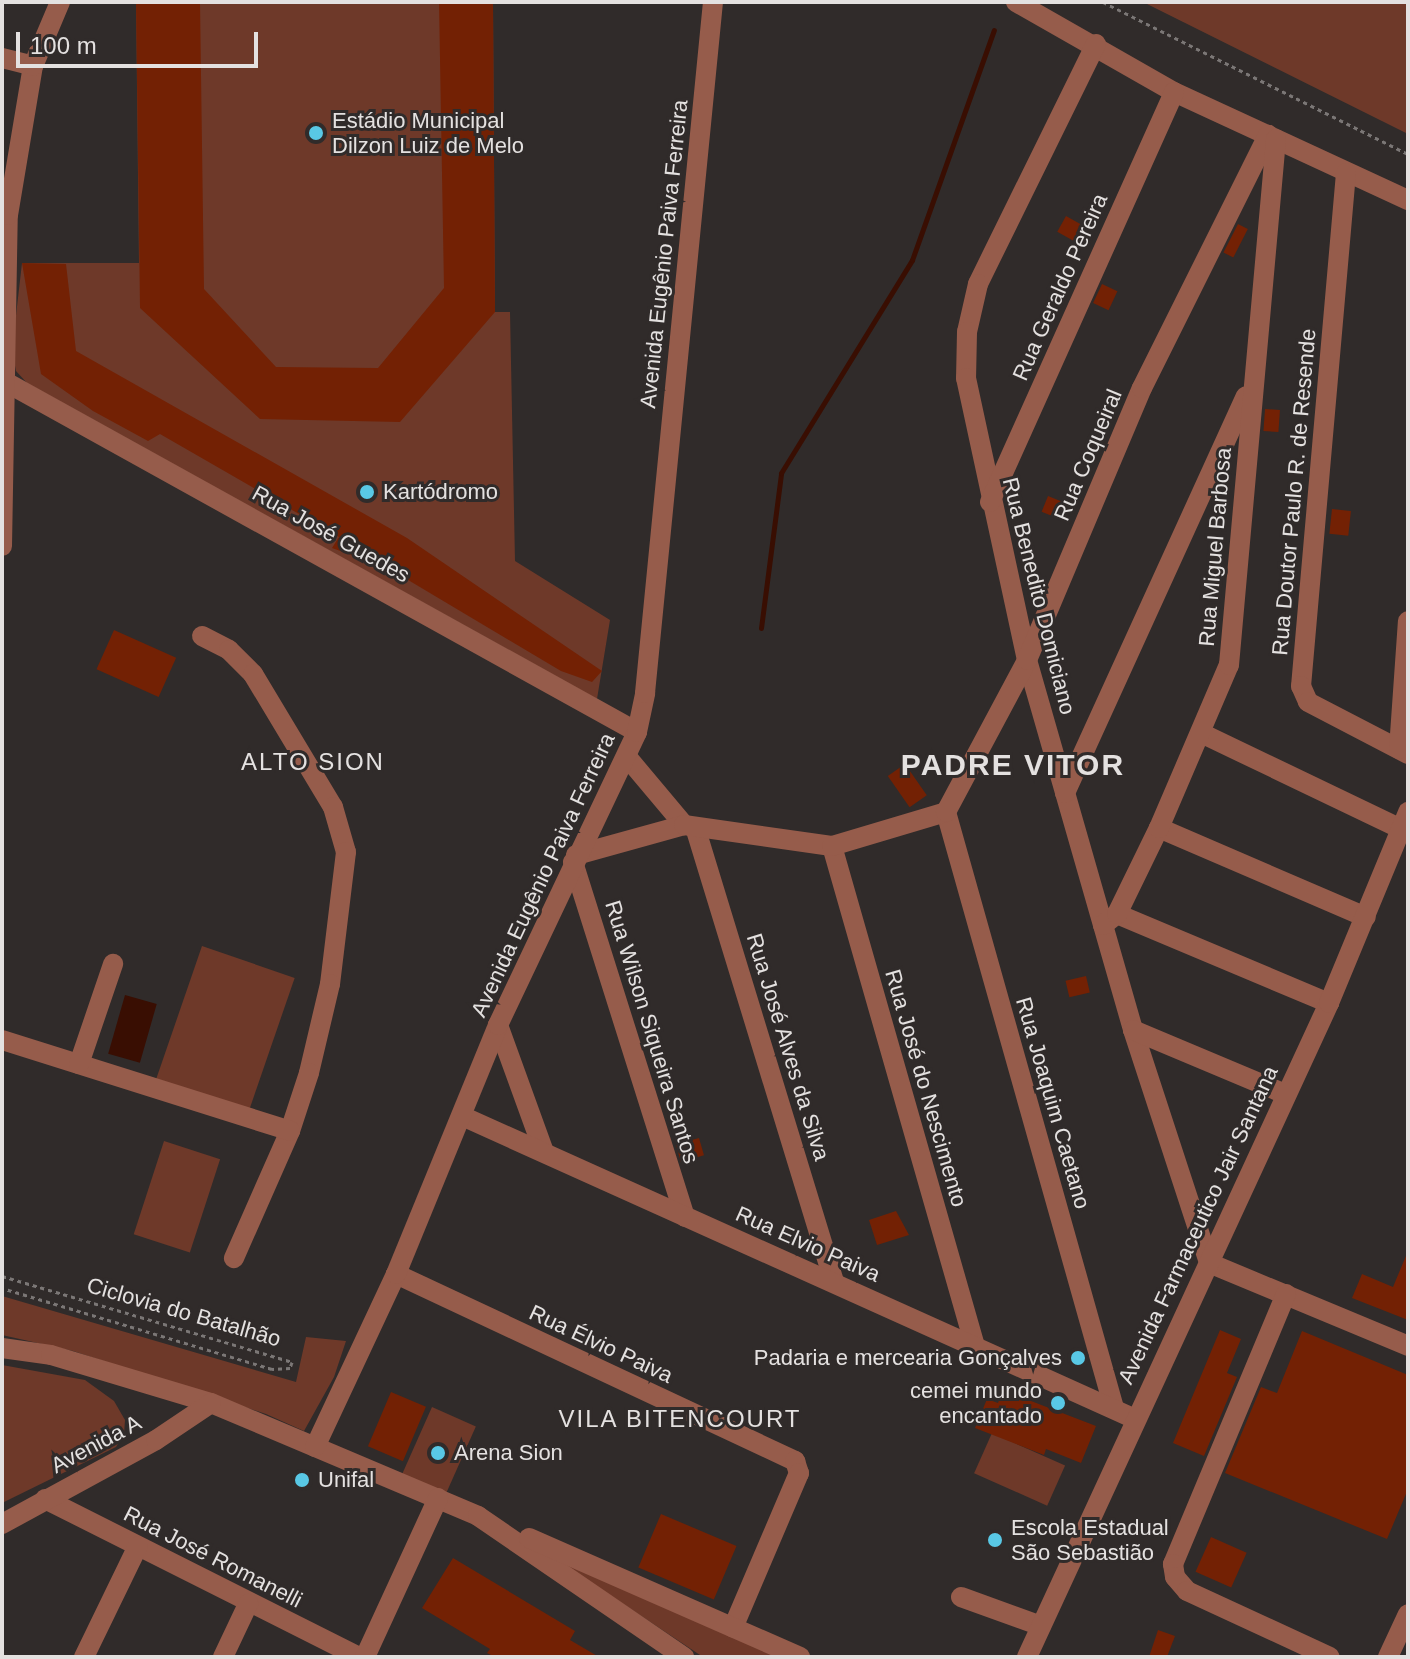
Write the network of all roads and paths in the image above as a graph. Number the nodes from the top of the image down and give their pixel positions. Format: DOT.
graph roads {
  1 [pos="60,2"];
  2 [pos="713,2"];
  3 [pos="1016,2"];
  4 [pos="1103,2"];
  5 [pos="1096,44"];
  6 [pos="2,58"];
  7 [pos="33,66"];
  8 [pos="1174,92"];
  9 [pos="1272,137"];
  10 [pos="1408,154"];
  11 [pos="1346,173"];
  12 [pos="1408,200"];
  13 [pos="5,215"];
  14 [pos="4,380"];
  15 [pos="1253,382"];
  16 [pos="990,502"];
  17 [pos="2,535"];
  18 [pos="2,546"];
  19 [pos="1408,621"];
  20 [pos="202,636"];
  21 [pos="1027,660"];
  22 [pos="637,732"];
  23 [pos="1201,733"];
  24 [pos="1403,751"];
  25 [pos="627,757"];
  26 [pos="1065,793"];
  27 [pos="946,812"];
  28 [pos="1404,820"];
  29 [pos="690,826"];
  30 [pos="1159,828"];
  31 [pos="832,846"];
  32 [pos="575,858"];
  33 [pos="1366,917"];
  34 [pos="1110,920"];
  35 [pos="113,964"];
  36 [pos="1329,1003"];
  37 [pos="498,1025"];
  38 [pos="1133,1030"];
  39 [pos="2,1040"];
  40 [pos="79,1064"];
  41 [pos="1285,1094"];
  42 [pos="462,1116"];
  43 [pos="290,1131"];
  44 [pos="544,1152"];
  45 [pos="685,1217"];
  46 [pos="234,1258"];
  47 [pos="1209,1263"];
  48 [pos="396,1274"];
  49 [pos="2,1276"];
  50 [pos="834,1282"];
  51 [pos="2,1288"];
  52 [pos="1286,1294"];
  53 [pos="974,1343"];
  54 [pos="1408,1346"];
  55 [pos="2,1348"];
  56 [pos="211,1403"];
  57 [pos="1114,1408"];
  58 [pos="1133,1418"];
  59 [pos="315,1447"];
  60 [pos="438,1498"];
  61 [pos="45,1499"];
  62 [pos="478,1516"];
  63 [pos="2,1524"];
  64 [pos="138,1546"];
  65 [pos="961,1597"];
  66 [pos="248,1604"];
  67 [pos="1408,1614"];
  68 [pos="1041,1626"];
  69 [pos="733,1628"];
  70 [pos="84,1657"];
  71 [pos="223,1657"];
  72 [pos="362,1657"];
  73 [pos="684,1657"];
  74 [pos="800,1657"];
  75 [pos="1027,1657"];
  76 [pos="1330,1657"];
  77 [pos="1388,1657"];
  1 -- 7 [label="street"];
  2 -- 22 [label="street, Avenida Eugênio Paiva Ferreira"];
  3 -- 5 [label="street"];
  4 -- 10 [label="path"];
  5 -- 8 [label="street"];
  5 -- 16 [label="street, Rua Benedito Domiciano"];
  6 -- 7 [label="street"];
  7 -- 13 [label="street"];
  8 -- 9 [label="street"];
  8 -- 16 [label="street, Rua Geraldo Pereira"];
  9 -- 11 [label="street"];
  9 -- 15 [label="street, Rua Miguel Barbosa"];
  9 -- 21 [label="street, Rua Coqueiral"];
  11 -- 12 [label="street"];
  11 -- 24 [label="street, Rua Doutor Paulo R. de Resende"];
  13 -- 14 [label="street"];
  14 -- 17 [label="street"];
  14 -- 22 [label="street, Rua José Guedes"];
  15 -- 23 [label="street, Rua Miguel Barbosa"];
  15 -- 26 [label="street"];
  16 -- 21 [label="street, Rua Benedito Domiciano"];
  17 -- 18 [label="street"];
  19 -- 24 [label="street"];
  20 -- 43 [label="street"];
  21 -- 26 [label="street, Rua Benedito Domiciano"];
  21 -- 27 [label="street, Rua Coqueiral"];
  22 -- 25 [label="street, Avenida Eugênio Paiva Ferreira"];
  23 -- 28 [label="street"];
  23 -- 30 [label="street, Rua Miguel Barbosa"];
  25 -- 29 [label="street"];
  25 -- 32 [label="street, Avenida Eugênio Paiva Ferreira"];
  26 -- 34 [label="street, Rua Benedito Domiciano"];
  27 -- 31 [label="street"];
  27 -- 57 [label="street, Rua Joaquim Caetano"];
  28 -- 33 [label="street, Avenida Farmaceutico Jair Santana"];
  29 -- 31 [label="street"];
  29 -- 32 [label="street"];
  29 -- 50 [label="street, Rua José Alves da Silva"];
  30 -- 33 [label="street"];
  30 -- 34 [label="street, Rua Miguel Barbosa"];
  31 -- 53 [label="street, Rua José do Nescimento"];
  32 -- 37 [label="street, Avenida Eugênio Paiva Ferreira"];
  32 -- 45 [label="street, Rua Wilson Siqueira Santos"];
  33 -- 36 [label="street, Avenida Farmaceutico Jair Santana"];
  34 -- 36 [label="street"];
  34 -- 38 [label="street, Rua Benedito Domiciano"];
  35 -- 40 [label="street"];
  36 -- 41 [label="street, Avenida Farmaceutico Jair Santana"];
  37 -- 42 [label="street, Avenida Eugênio Paiva Ferreira"];
  37 -- 44 [label="street"];
  38 -- 41 [label="street"];
  38 -- 47 [label="street, Rua Benedito Domiciano"];
  39 -- 40 [label="street"];
  40 -- 43 [label="street"];
  41 -- 47 [label="street, Avenida Farmaceutico Jair Santana"];
  42 -- 44 [label="street, Rua Elvio Paiva"];
  42 -- 48 [label="street, Avenida Eugênio Paiva Ferreira"];
  43 -- 46 [label="street"];
  44 -- 45 [label="street, Rua Elvio Paiva"];
  45 -- 50 [label="street, Rua Elvio Paiva"];
  47 -- 52 [label="street"];
  47 -- 58 [label="street, Avenida Farmaceutico Jair Santana"];
  48 -- 59 [label="street, Avenida Eugênio Paiva Ferreira"];
  48 -- 69 [label="street, Rua Élvio Paiva"];
  49 -- 51 [label="path, Ciclovia do Batalhão"];
  50 -- 53 [label="street, Rua Elvio Paiva"];
  52 -- 54 [label="street"];
  52 -- 76 [label="street"];
  53 -- 57 [label="street, Rua Elvio Paiva"];
  55 -- 56 [label="street"];
  56 -- 59 [label="street"];
  56 -- 61 [label="street, Avenida A"];
  57 -- 58 [label="street, Rua Elvio Paiva"];
  58 -- 68 [label="street, Avenida Farmaceutico Jair Santana"];
  59 -- 60 [label="street"];
  60 -- 62 [label="street"];
  60 -- 72 [label="street"];
  61 -- 63 [label="street, Avenida A"];
  61 -- 64 [label="street, Rua José Romanelli"];
  62 -- 69 [label="street"];
  62 -- 73 [label="street"];
  64 -- 66 [label="street, Rua José Romanelli"];
  64 -- 70 [label="street"];
  65 -- 68 [label="street"];
  66 -- 71 [label="street"];
  66 -- 72 [label="street, Rua José Romanelli"];
  67 -- 77 [label="street"];
  68 -- 75 [label="street, Avenida Farmaceutico Jair Santana"];
  69 -- 74 [label="street"];
}
